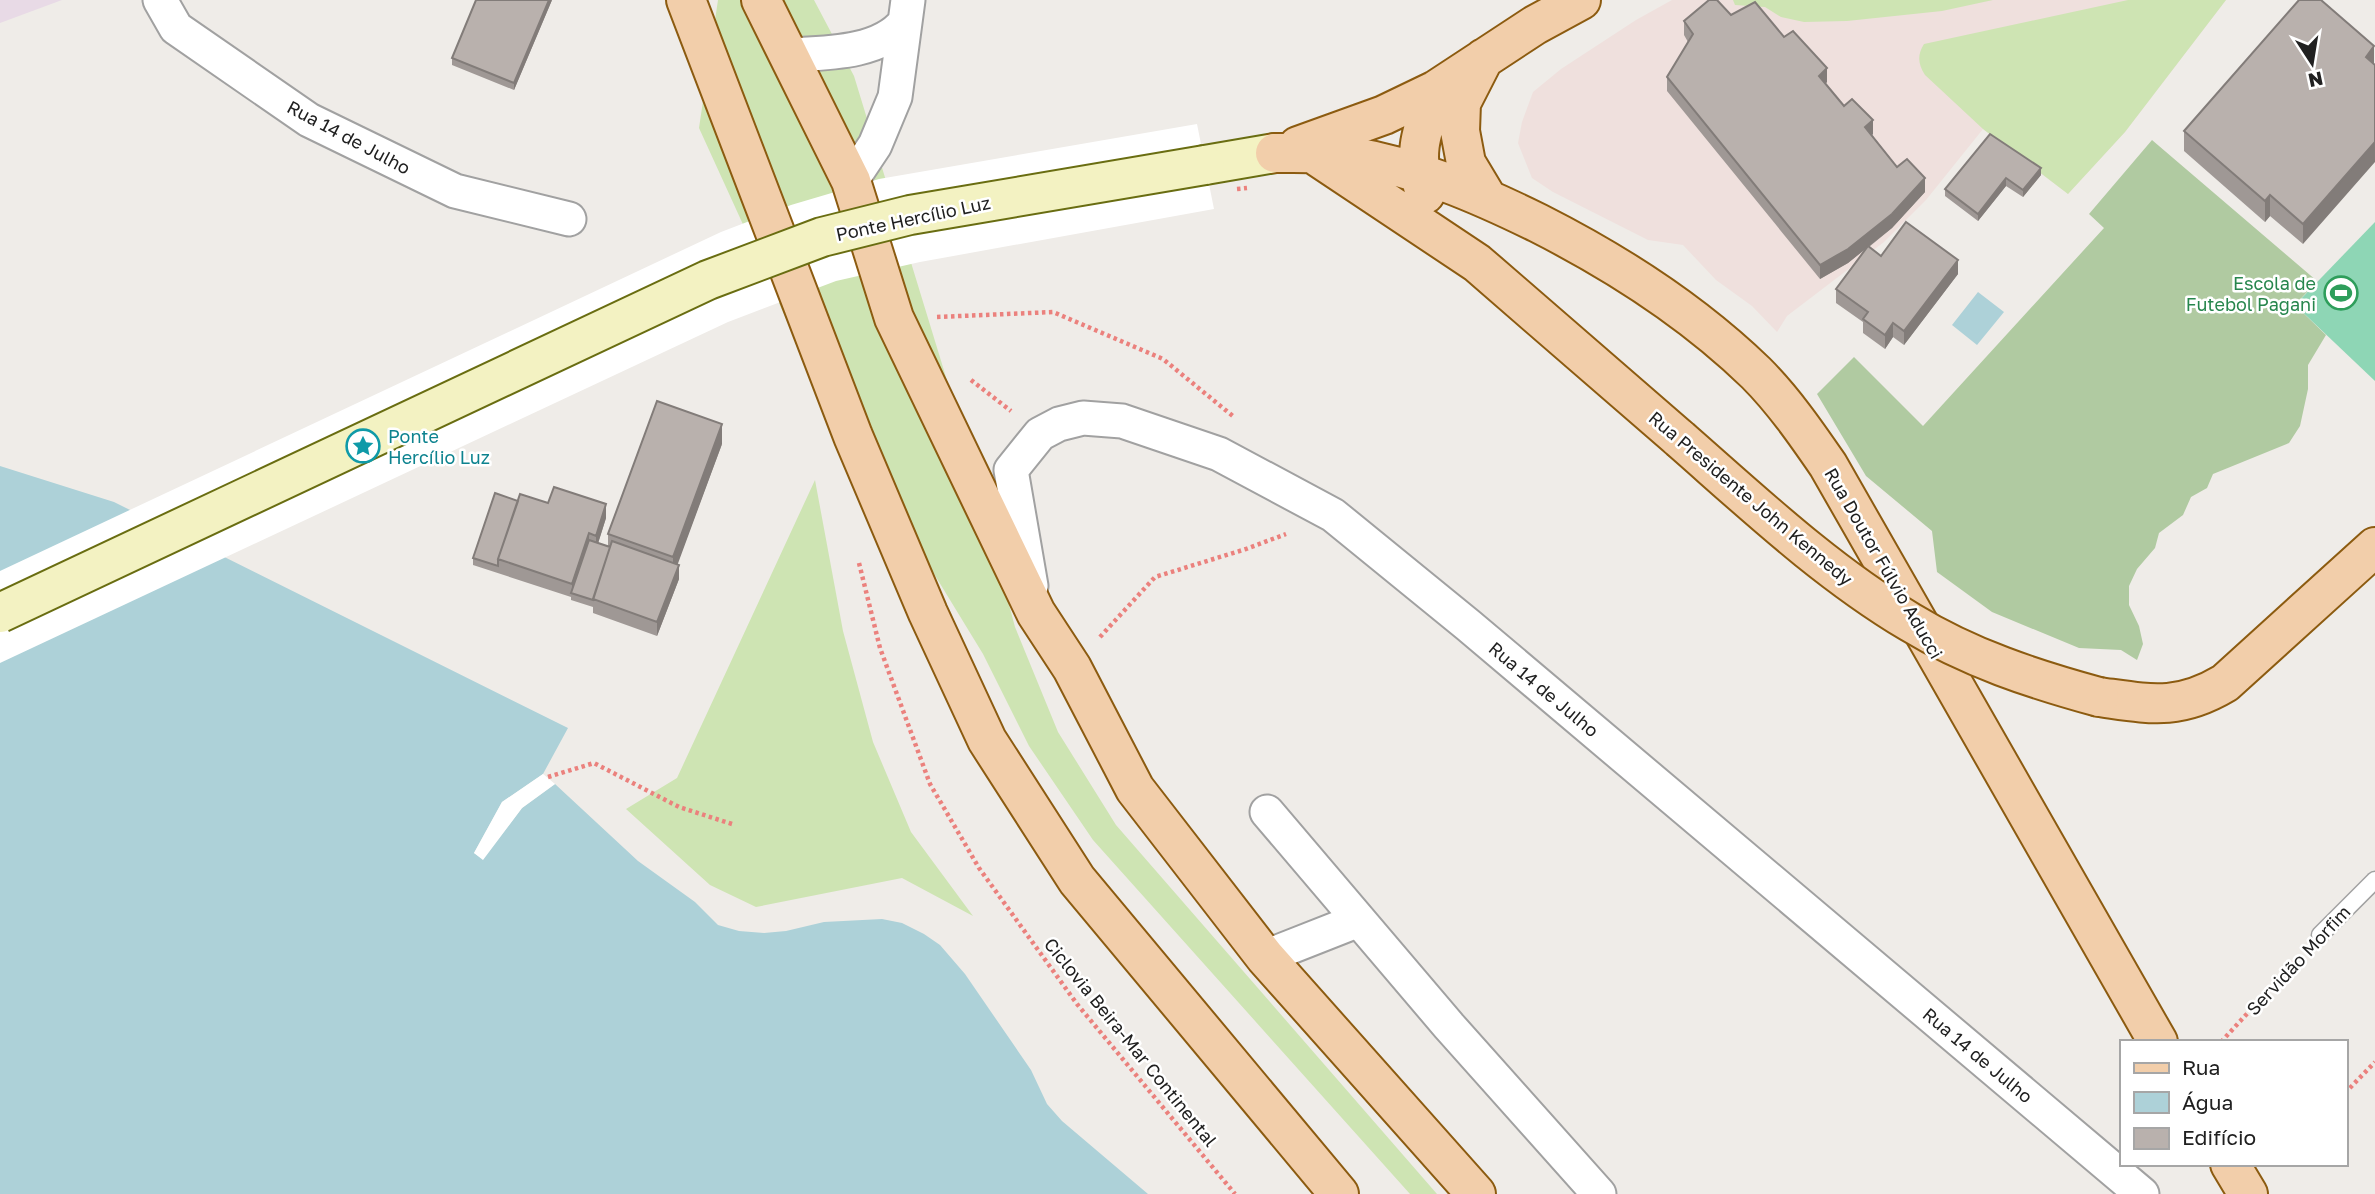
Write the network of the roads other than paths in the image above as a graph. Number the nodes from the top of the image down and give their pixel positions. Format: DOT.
graph roads {
  1 [pos="160,0"];
  2 [pos="686,0"];
  3 [pos="761,0"];
  4 [pos="1581,0"];
  5 [pos="906,11"];
  6 [pos="790,55"];
  7 [pos="1484,58"];
  8 [pos="1436,90"];
  9 [pos="1292,153"];
  10 [pos="1419,172"];
  11 [pos="851,181"];
  12 [pos="1487,198"];
  13 [pos="569,219"];
  14 [pos="1477,263"];
  15 [pos="2375,547"];
  16 [pos="0,613"];
  17 [pos="1036,613"];
  18 [pos="1267,811"];
  19 [pos="2375,880"];
  20 [pos="1359,920"];
  21 [pos="2320,934"];
  22 [pos="1265,957"];
  23 [pos="2157,1040"];
  24 [pos="2231,1166"];
  25 [pos="1339,1194"];
  26 [pos="1476,1194"];
  27 [pos="1599,1194"];
  28 [pos="2142,1194"];
  29 [pos="2248,1194"];
  1 -- 13 [label="street, Rua 14 de Julho"];
  2 -- 25 [label="main road"];
  3 -- 6 [label="main road"];
  4 -- 7 [label="main road, Ponte Hercílio Luz"];
  5 -- 6 [label="street"];
  5 -- 11 [label="street"];
  6 -- 11 [label="main road"];
  7 -- 8 [label="main road, Ponte Hercílio Luz"];
  7 -- 12 [label="main road"];
  8 -- 9 [label="main road, Ponte Hercílio Luz"];
  8 -- 10 [label="main road, Rua Presidente John Kennedy"];
  9 -- 10 [label="main road, Rua Doutor Fúlvio Aducci"];
  9 -- 14 [label="main road, Rua Presidente John Kennedy"];
  9 -- 16 [label="main road, Ponte Hercílio Luz, bridge"];
  10 -- 12 [label="main road, Rua Doutor Fúlvio Aducci"];
  10 -- 14 [label="main road, Rua Presidente John Kennedy"];
  11 -- 17 [label="main road"];
  12 -- 23 [label="main road, Rua Doutor Fúlvio Aducci"];
  14 -- 15 [label="main road, Rua Presidente John Kennedy, bridge"];
  17 -- 22 [label="main road"];
  17 -- 28 [label="street, Rua 14 de Julho"];
  18 -- 20 [label="street"];
  19 -- 21 [label="lane, Servidão Morfim"];
  20 -- 22 [label="street"];
  20 -- 27 [label="street"];
  22 -- 26 [label="main road"];
  24 -- 29 [label="main road"];
}
